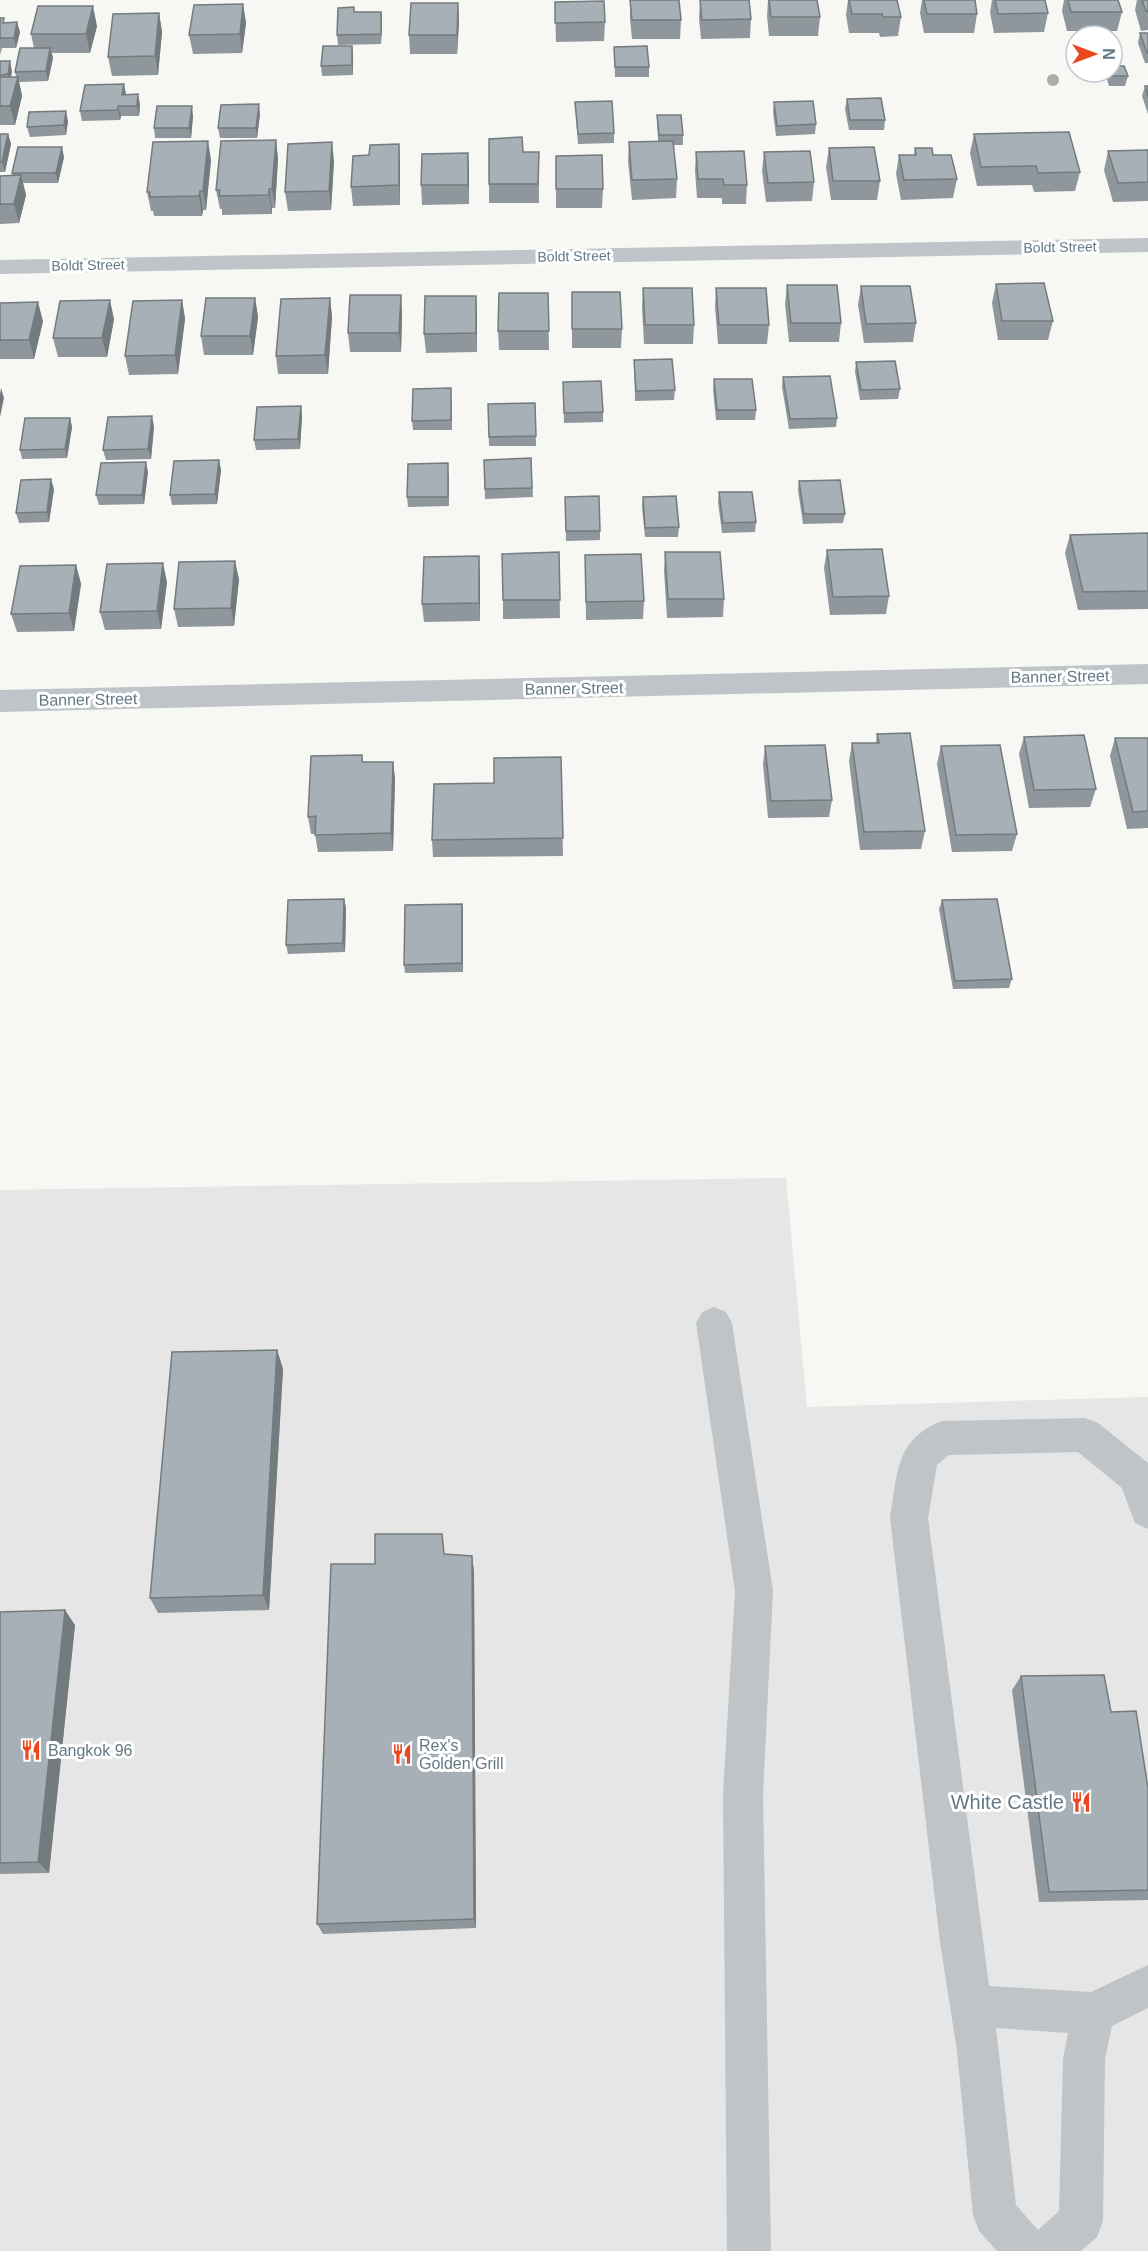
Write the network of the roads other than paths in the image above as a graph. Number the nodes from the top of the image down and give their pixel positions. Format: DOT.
graph roads {
  1 [pos="1148,245"];
  2 [pos="0,267"];
  3 [pos="1148,674"];
  4 [pos="0,701"];
  5 [pos="714,1323"];
  6 [pos="1148,1511"];
  7 [pos="1148,1986"];
  8 [pos="971,2007"];
  9 [pos="1093,2013"];
  10 [pos="749,2251"];
  11 [pos="1027,2251"];
  12 [pos="1047,2251"];
  1 -- 2 [label="street, Boldt Street"];
  3 -- 4 [label="street, Banner Street"];
  5 -- 10 [label="street"];
  6 -- 8 [label="street"];
  7 -- 9 [label="street"];
  8 -- 9 [label="street"];
  8 -- 11 [label="street"];
  9 -- 12 [label="street"];
}
